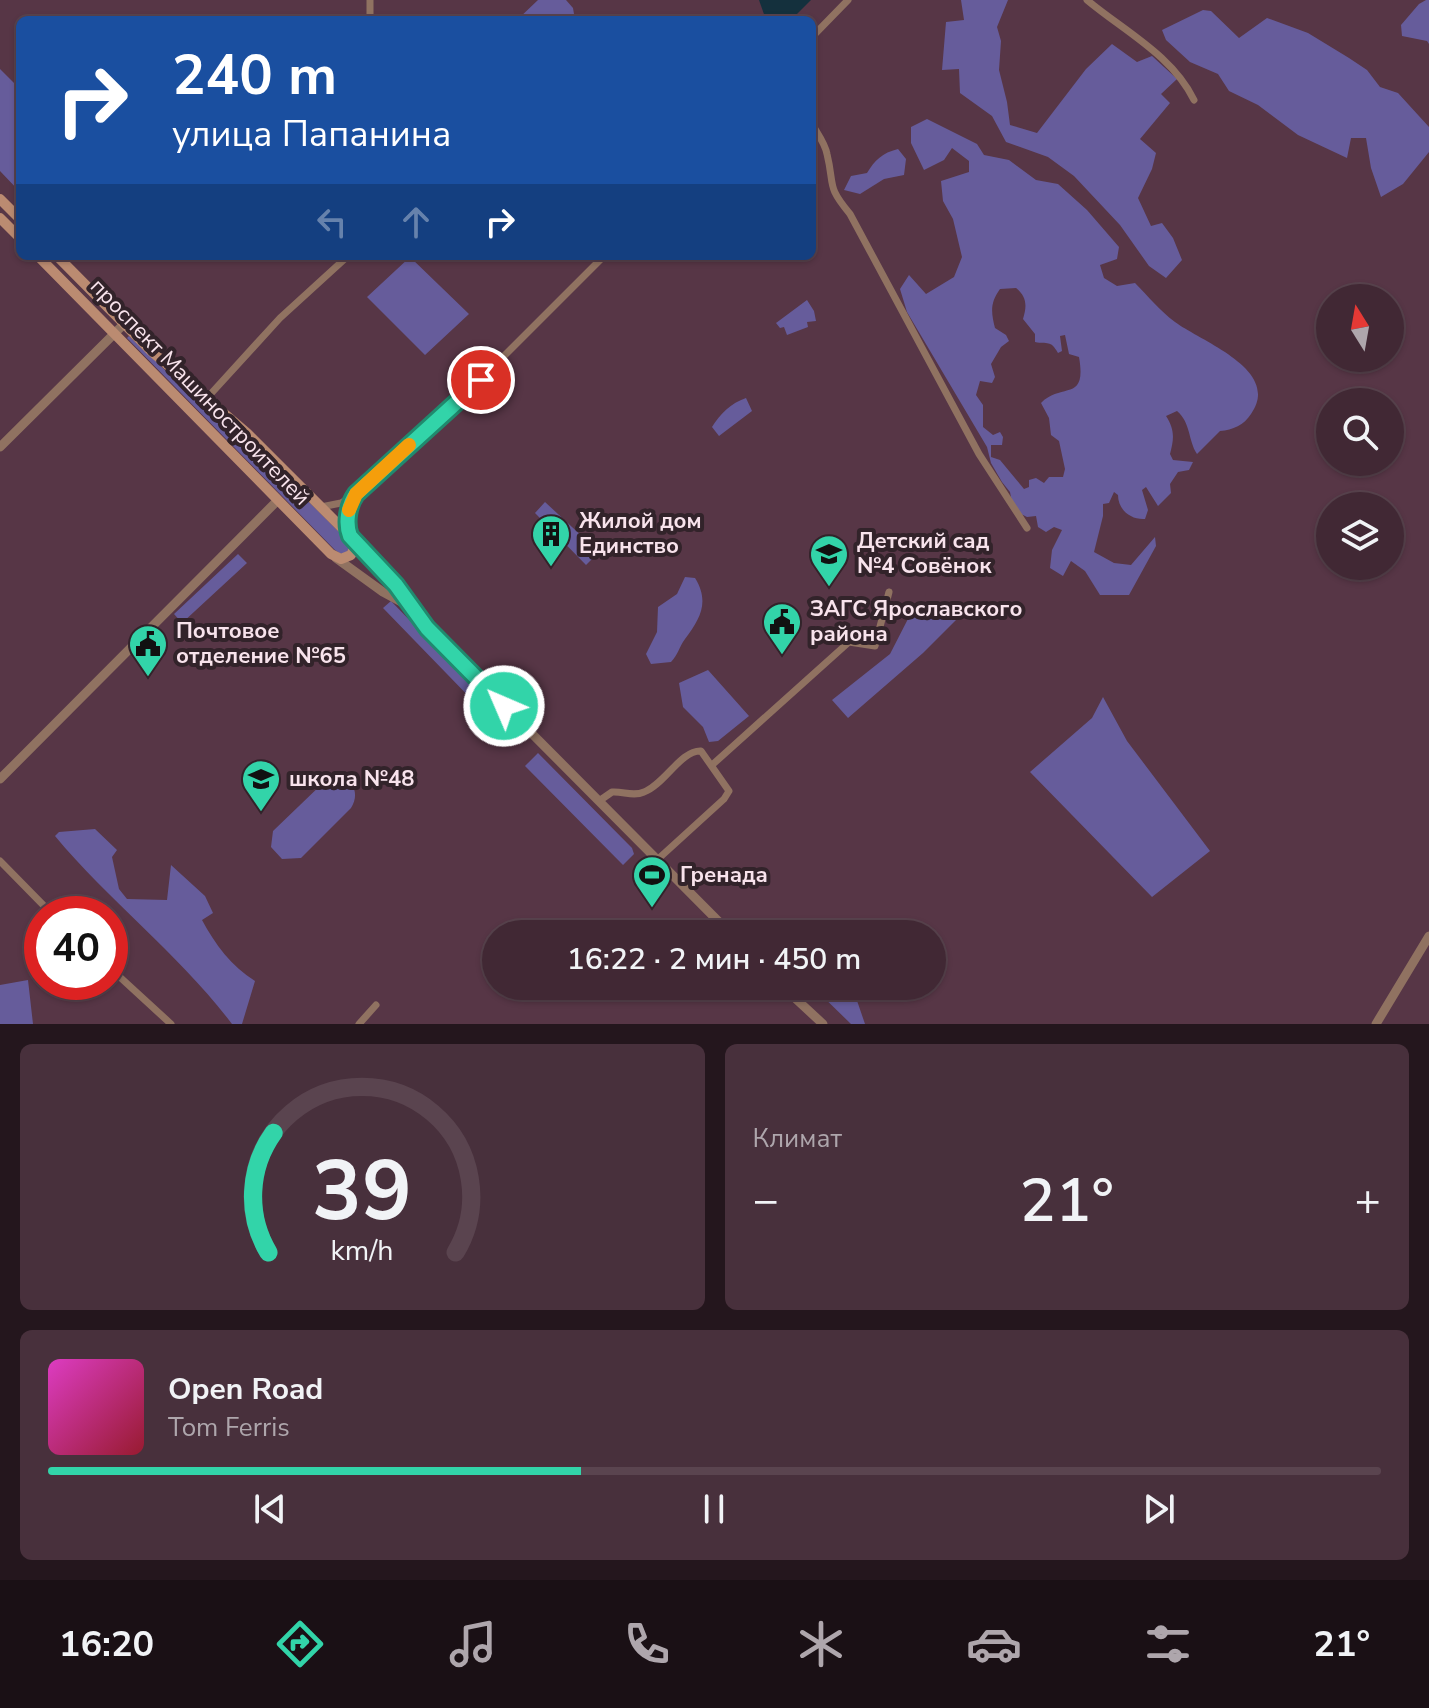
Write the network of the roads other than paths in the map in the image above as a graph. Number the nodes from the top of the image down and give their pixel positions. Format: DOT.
graph roads {
  1 [pos="848,0"];
  2 [pos="1087,0"];
  3 [pos="816,33"];
  4 [pos="1194,100"];
  5 [pos="816,131"];
  6 [pos="0,199"];
  7 [pos="16,215"];
  8 [pos="0,218"];
  9 [pos="16,234"];
  10 [pos="42,260"];
  11 [pos="61,260"];
  12 [pos="344,260"];
  13 [pos="600,260"];
  14 [pos="124,324"];
  15 [pos="115,333"];
  16 [pos="169,367"];
  17 [pos="157,377"];
  18 [pos="207,398"];
  19 [pos="0,447"];
  20 [pos="356,494"];
  21 [pos="277,501"];
  22 [pos="321,507"];
  23 [pos="1027,528"];
  24 [pos="350,536"];
  25 [pos="334,556"];
  26 [pos="889,592"];
  27 [pos="410,607"];
  28 [pos="712,765"];
  29 [pos="0,779"];
  30 [pos="599,801"];
  31 [pos="657,860"];
  32 [pos="0,861"];
  33 [pos="34,896"];
  34 [pos="717,920"];
  35 [pos="1429,936"];
  36 [pos="128,985"];
  37 [pos="797,1000"];
  38 [pos="376,1005"];
  39 [pos="171,1024"];
  40 [pos="359,1024"];
  41 [pos="823,1024"];
  42 [pos="1376,1024"];
  1 -- 3 [label="street"];
  2 -- 4 [label="street"];
  5 -- 23 [label="street"];
  6 -- 7 [label="main road"];
  8 -- 9 [label="main road"];
  10 -- 15 [label="main road, проспект Машиностроителей"];
  11 -- 14 [label="main road, проспект Машиностроителей"];
  12 -- 18 [label="street"];
  13 -- 20 [label="street"];
  14 -- 15 [label="street"];
  14 -- 16 [label="main road, проспект Машиностроителей"];
  15 -- 17 [label="main road, проспект Машиностроителей"];
  15 -- 19 [label="street"];
  16 -- 17 [label="main road"];
  16 -- 18 [label="main road, проспект Машиностроителей"];
  17 -- 21 [label="main road, проспект Машиностроителей"];
  18 -- 22 [label="main road, проспект Машиностроителей"];
  20 -- 22 [label="street"];
  20 -- 24 [label="street"];
  21 -- 25 [label="main road, проспект Машиностроителей"];
  21 -- 29 [label="street"];
  22 -- 24 [label="main road, проспект Машиностроителей"];
  24 -- 25 [label="main road"];
  24 -- 27 [label="street, проспект Машиностроителей"];
  25 -- 27 [label="street, проспект Машиностроителей"];
  26 -- 28 [label="street"];
  27 -- 30 [label="street, проспект Машиностроителей"];
  28 -- 30 [label="street"];
  28 -- 31 [label="street"];
  30 -- 31 [label="street, проспект Машиностроителей"];
  31 -- 34 [label="street, проспект Машиностроителей"];
  32 -- 33 [label="street"];
  35 -- 42 [label="street"];
  36 -- 39 [label="street"];
  37 -- 41 [label="street"];
  38 -- 40 [label="street"];
}
